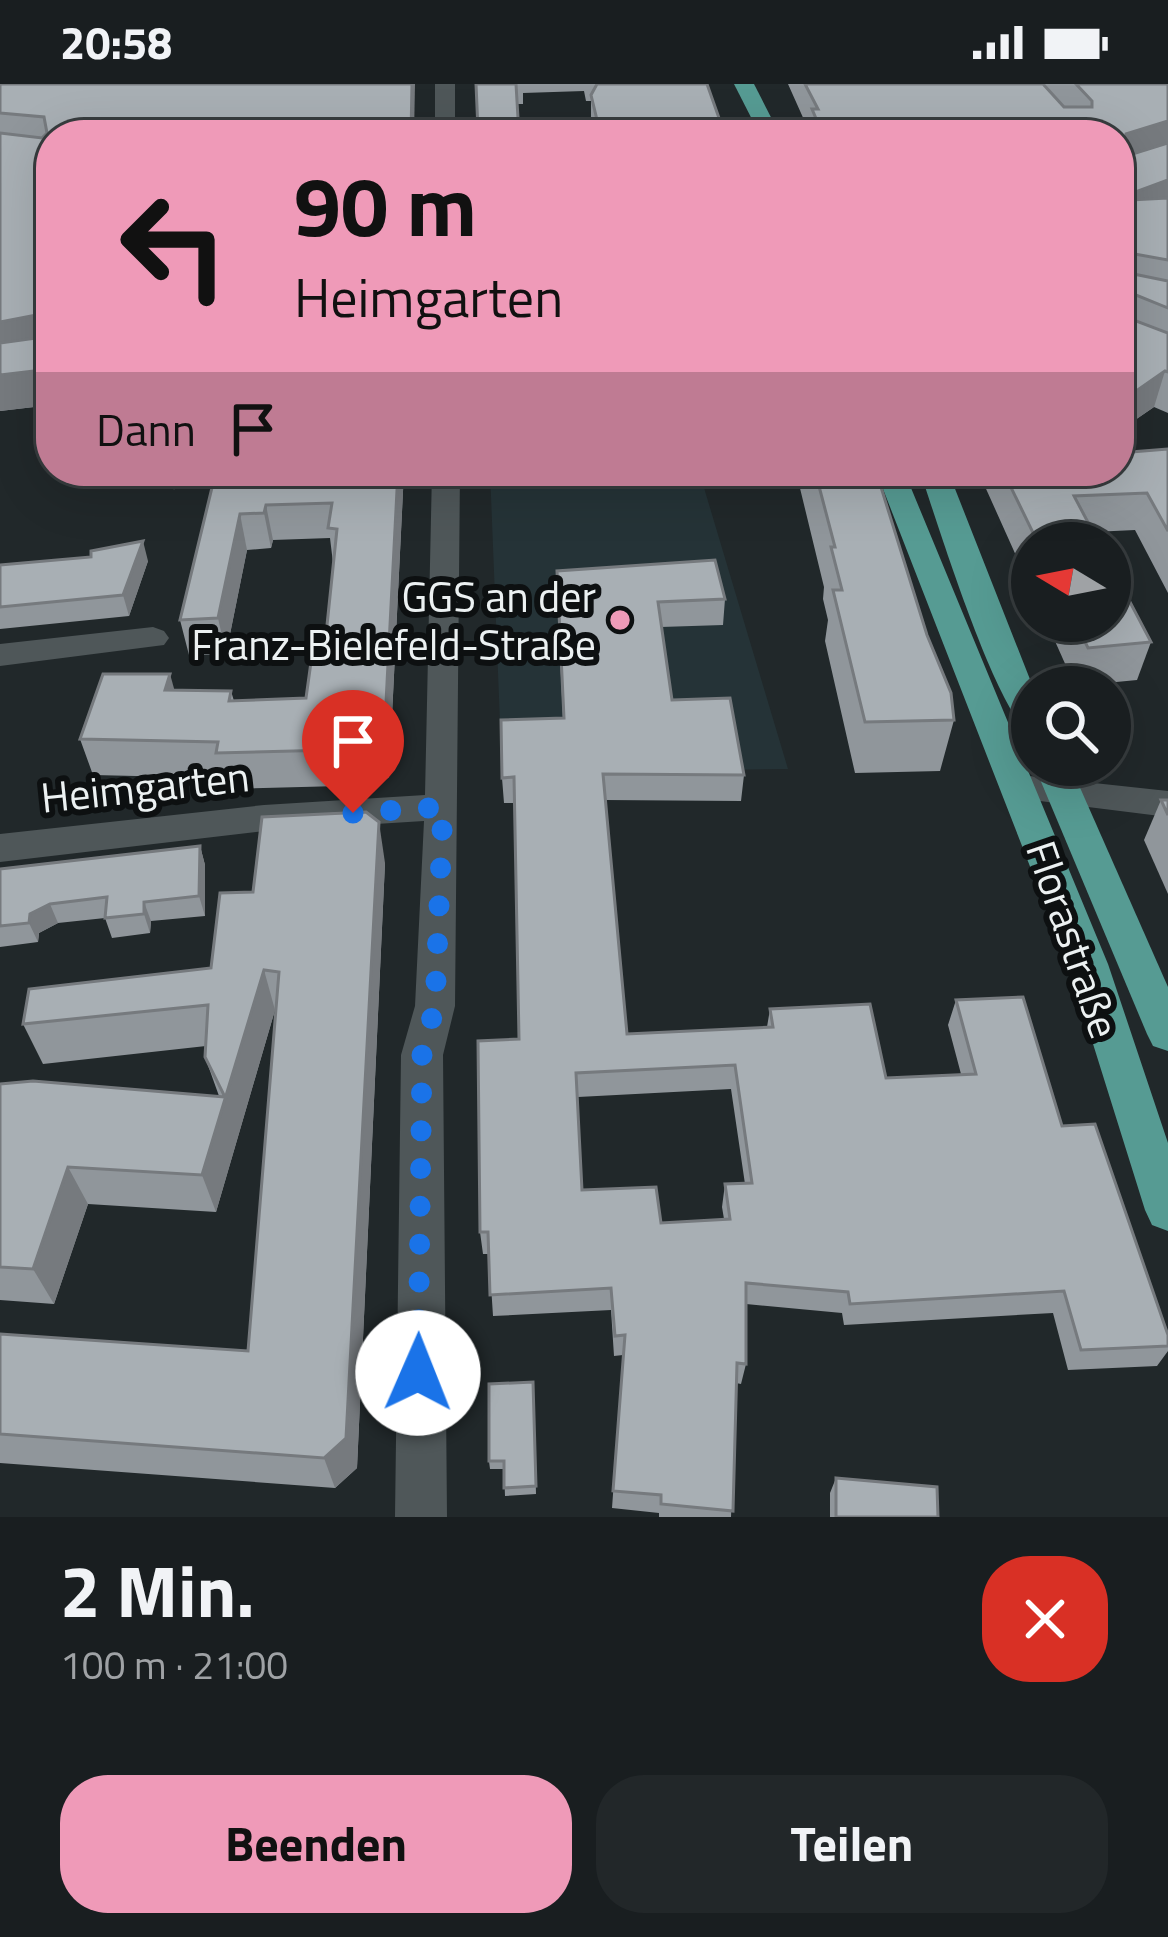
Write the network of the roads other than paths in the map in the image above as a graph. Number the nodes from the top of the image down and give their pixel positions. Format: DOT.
graph roads {
  1 [pos="445,84"];
  2 [pos="732,84"];
  3 [pos="744,84"];
  4 [pos="445,120"];
  5 [pos="740,120"];
  6 [pos="762,120"];
  7 [pos="446,486"];
  8 [pos="898,486"];
  9 [pos="939,486"];
  10 [pos="153,638"];
  11 [pos="0,655"];
  12 [pos="1011,674"];
  13 [pos="1011,713"];
  14 [pos="1046,786"];
  15 [pos="1047,786"];
  16 [pos="1071,786"];
  17 [pos="1168,805"];
  18 [pos="443,807"];
  19 [pos="0,848"];
  20 [pos="1168,1034"];
  21 [pos="1168,1210"];
  22 [pos="422,1517"];
  1 -- 4 [label="street"];
  2 -- 5 [label="main road"];
  3 -- 6 [label="main road"];
  7 -- 18 [label="street"];
  8 -- 13 [label="main road, Florastraße"];
  9 -- 12 [label="main road"];
  10 -- 11 [label="street"];
  14 -- 21 [label="main road, Florastraße"];
  15 -- 20 [label="main road, Florastraße"];
  16 -- 17 [label="street"];
  18 -- 19 [label="street, Heimgarten"];
  18 -- 22 [label="street"];
}
